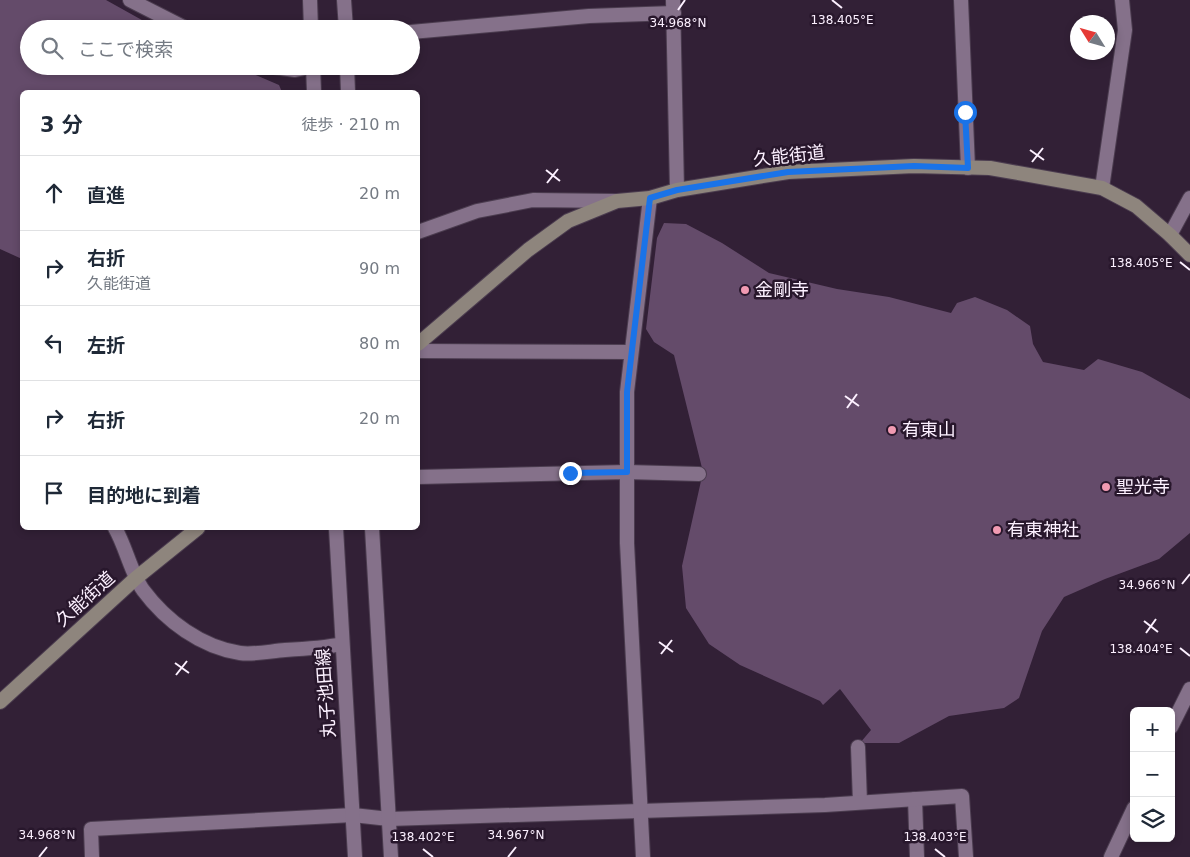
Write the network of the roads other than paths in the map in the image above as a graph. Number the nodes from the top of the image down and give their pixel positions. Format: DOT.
graph roads {
  1 [pos="130,0"];
  2 [pos="310,0"];
  3 [pos="344,0"];
  4 [pos="961,0"];
  5 [pos="1122,0"];
  6 [pos="674,7"];
  7 [pos="169,20"];
  8 [pos="311,20"];
  9 [pos="345,20"];
  10 [pos="420,31"];
  11 [pos="313,75"];
  12 [pos="347,75"];
  13 [pos="314,90"];
  14 [pos="348,90"];
  15 [pos="968,168"];
  16 [pos="1102,188"];
  17 [pos="677,190"];
  18 [pos="650,198"];
  19 [pos="1190,198"];
  20 [pos="617,201"];
  21 [pos="420,231"];
  22 [pos="1170,235"];
  23 [pos="1190,255"];
  24 [pos="420,342"];
  25 [pos="420,351"];
  26 [pos="631,352"];
  27 [pos="627,472"];
  28 [pos="699,474"];
  29 [pos="420,477"];
  30 [pos="116,530"];
  31 [pos="196,530"];
  32 [pos="336,530"];
  33 [pos="372,530"];
  34 [pos="136,578"];
  35 [pos="342,644"];
  36 [pos="1188,697"];
  37 [pos="0,702"];
  38 [pos="1175,721"];
  39 [pos="858,747"];
  40 [pos="914,799"];
  41 [pos="860,802"];
  42 [pos="641,810"];
  43 [pos="353,815"];
  44 [pos="1130,817"];
  45 [pos="389,819"];
  46 [pos="92,857"];
  47 [pos="355,857"];
  48 [pos="391,857"];
  49 [pos="643,857"];
  50 [pos="917,857"];
  51 [pos="966,857"];
  52 [pos="1111,857"];
  1 -- 7 [label="street"];
  2 -- 8 [label="street"];
  3 -- 9 [label="street"];
  4 -- 15 [label="street"];
  5 -- 16 [label="street"];
  6 -- 10 [label="street"];
  6 -- 17 [label="street"];
  11 -- 13 [label="street"];
  12 -- 14 [label="street"];
  15 -- 16 [label="main road, 久能街道"];
  15 -- 17 [label="main road, 久能街道"];
  16 -- 22 [label="main road, 久能街道"];
  17 -- 18 [label="main road, 久能街道"];
  18 -- 20 [label="main road, 久能街道"];
  18 -- 26 [label="street"];
  19 -- 22 [label="street"];
  20 -- 21 [label="street"];
  20 -- 24 [label="main road, 久能街道"];
  22 -- 23 [label="main road, 久能街道"];
  25 -- 26 [label="street"];
  26 -- 27 [label="street"];
  27 -- 28 [label="street"];
  27 -- 29 [label="street"];
  27 -- 42 [label="street"];
  30 -- 34 [label="street"];
  31 -- 34 [label="main road, 久能街道"];
  32 -- 35 [label="street, 丸子池田線"];
  33 -- 45 [label="street"];
  34 -- 35 [label="street"];
  34 -- 37 [label="main road, 久能街道"];
  35 -- 43 [label="street, 丸子池田線"];
  36 -- 38 [label="street"];
  39 -- 41 [label="street"];
  40 -- 41 [label="street"];
  40 -- 50 [label="street"];
  40 -- 51 [label="street"];
  41 -- 42 [label="street"];
  42 -- 45 [label="street"];
  42 -- 49 [label="street"];
  43 -- 45 [label="street"];
  43 -- 46 [label="street"];
  43 -- 47 [label="street, 丸子池田線"];
  44 -- 52 [label="street"];
  45 -- 48 [label="street"];
}
